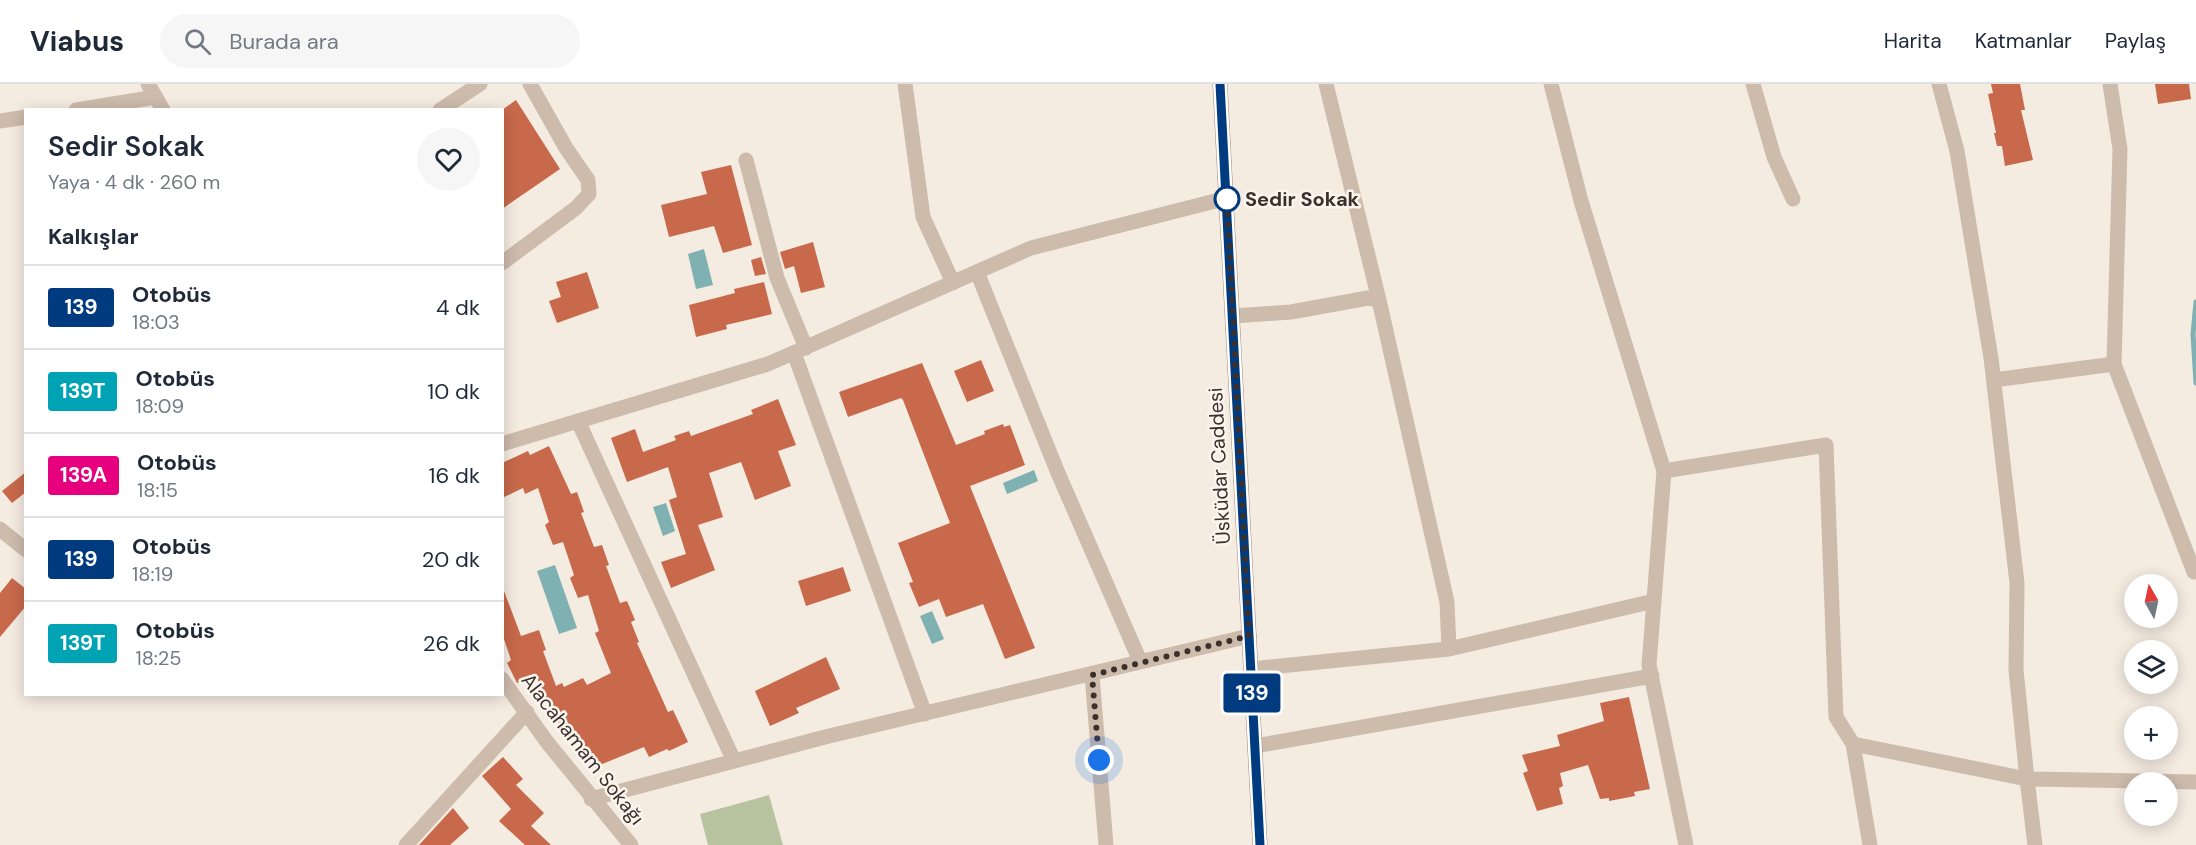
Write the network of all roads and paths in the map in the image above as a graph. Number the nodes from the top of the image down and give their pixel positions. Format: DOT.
graph roads {
  1 [pos="480,84"];
  2 [pos="530,84"];
  3 [pos="905,84"];
  4 [pos="1221,84"];
  5 [pos="1326,84"];
  6 [pos="1551,84"];
  7 [pos="1753,84"];
  8 [pos="1939,84"];
  9 [pos="2110,84"];
  10 [pos="156,97"];
  11 [pos="88,108"];
  12 [pos="443,108"];
  13 [pos="24,117"];
  14 [pos="0,121"];
  15 [pos="746,160"];
  16 [pos="1227,198"];
  17 [pos="1793,199"];
  18 [pos="504,262"];
  19 [pos="977,272"];
  20 [pos="953,283"];
  21 [pos="1379,300"];
  22 [pos="1233,316"];
  23 [pos="800,350"];
  24 [pos="2114,364"];
  25 [pos="1994,380"];
  26 [pos="579,421"];
  27 [pos="504,443"];
  28 [pos="1664,471"];
  29 [pos="0,529"];
  30 [pos="24,548"];
  31 [pos="2194,572"];
  32 [pos="1654,601"];
  33 [pos="1249,636"];
  34 [pos="1449,649"];
  35 [pos="1140,661"];
  36 [pos="1251,669"];
  37 [pos="1092,675"];
  38 [pos="1652,675"];
  39 [pos="504,682"];
  40 [pos="527,712"];
  41 [pos="925,714"];
  42 [pos="1853,744"];
  43 [pos="1255,746"];
  44 [pos="734,761"];
  45 [pos="2027,779"];
  46 [pos="2196,782"];
  47 [pos="591,799"];
  48 [pos="406,845"];
  49 [pos="631,845"];
  50 [pos="1106,845"];
  51 [pos="1260,845"];
  52 [pos="1686,845"];
  53 [pos="1870,845"];
  54 [pos="2035,845"];
  1 -- 12 [label="street"];
  2 -- 18 [label="street"];
  3 -- 20 [label="street"];
  4 -- 16 [label="main road, Üsküdar Caddesi"];
  5 -- 21 [label="street"];
  6 -- 28 [label="street"];
  7 -- 17 [label="street"];
  8 -- 25 [label="street"];
  9 -- 24 [label="street"];
  10 -- 11 [label="street"];
  13 -- 14 [label="street"];
  15 -- 23 [label="street"];
  16 -- 19 [label="street"];
  16 -- 22 [label="main road, Üsküdar Caddesi"];
  19 -- 20 [label="street"];
  19 -- 35 [label="street"];
  20 -- 23 [label="street"];
  21 -- 22 [label="street"];
  21 -- 34 [label="street"];
  22 -- 33 [label="main road, Üsküdar Caddesi"];
  23 -- 26 [label="street"];
  23 -- 41 [label="street"];
  24 -- 25 [label="street"];
  24 -- 31 [label="street"];
  25 -- 45 [label="street"];
  26 -- 27 [label="street"];
  26 -- 44 [label="street"];
  28 -- 32 [label="street"];
  28 -- 42 [label="street"];
  29 -- 30 [label="street"];
  32 -- 34 [label="street"];
  32 -- 38 [label="street"];
  33 -- 35 [label="street"];
  33 -- 36 [label="main road, Üsküdar Caddesi"];
  34 -- 36 [label="street"];
  35 -- 37 [label="street"];
  36 -- 43 [label="main road, Üsküdar Caddesi"];
  37 -- 41 [label="street"];
  37 -- 50 [label="street"];
  38 -- 43 [label="street"];
  38 -- 52 [label="street"];
  39 -- 40 [label="street, Alacahamam Sokağı"];
  40 -- 47 [label="street, Alacahamam Sokağı"];
  40 -- 48 [label="street"];
  41 -- 44 [label="street"];
  42 -- 45 [label="street"];
  42 -- 53 [label="street"];
  43 -- 51 [label="main road, Üsküdar Caddesi"];
  44 -- 47 [label="street"];
  45 -- 46 [label="street"];
  45 -- 54 [label="street"];
  47 -- 49 [label="street, Alacahamam Sokağı"];
}
